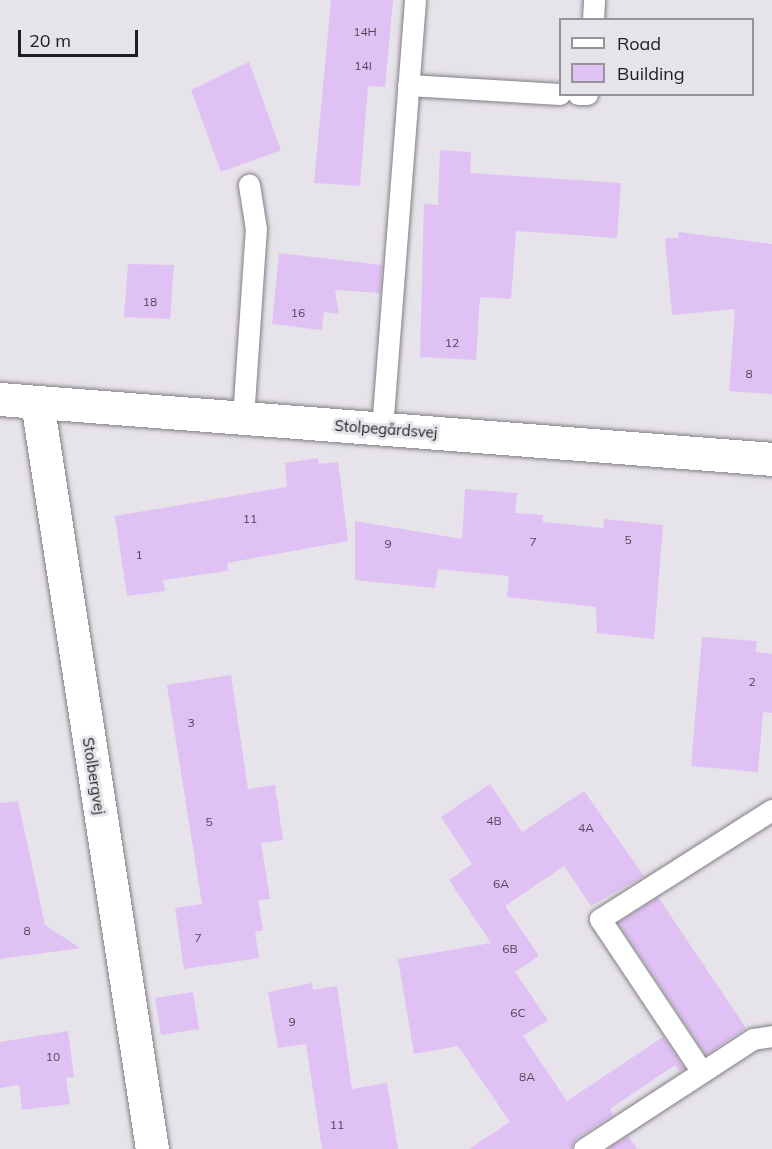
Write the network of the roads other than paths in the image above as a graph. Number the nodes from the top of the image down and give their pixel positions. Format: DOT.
graph roads {
  1 [pos="415,0"];
  2 [pos="594,0"];
  3 [pos="593,18"];
  4 [pos="408,85"];
  5 [pos="559,94"];
  6 [pos="249,185"];
  7 [pos="0,399"];
  8 [pos="37,402"];
  9 [pos="243,418"];
  10 [pos="382,429"];
  11 [pos="772,459"];
  12 [pos="772,810"];
  13 [pos="772,1036"];
  14 [pos="702,1072"];
  15 [pos="152,1149"];
  16 [pos="584,1149"];
  1 -- 4 [label="lane"];
  2 -- 3 [label="lane"];
  4 -- 5 [label="lane"];
  4 -- 10 [label="lane"];
  6 -- 9 [label="lane"];
  7 -- 8 [label="street, Stolpegårdsvej"];
  8 -- 9 [label="street, Stolpegårdsvej"];
  8 -- 15 [label="street, Stolbergvej"];
  9 -- 10 [label="street, Stolpegårdsvej"];
  10 -- 11 [label="street, Stolpegårdsvej"];
  12 -- 14 [label="lane"];
  13 -- 14 [label="lane"];
  14 -- 16 [label="lane"];
}
